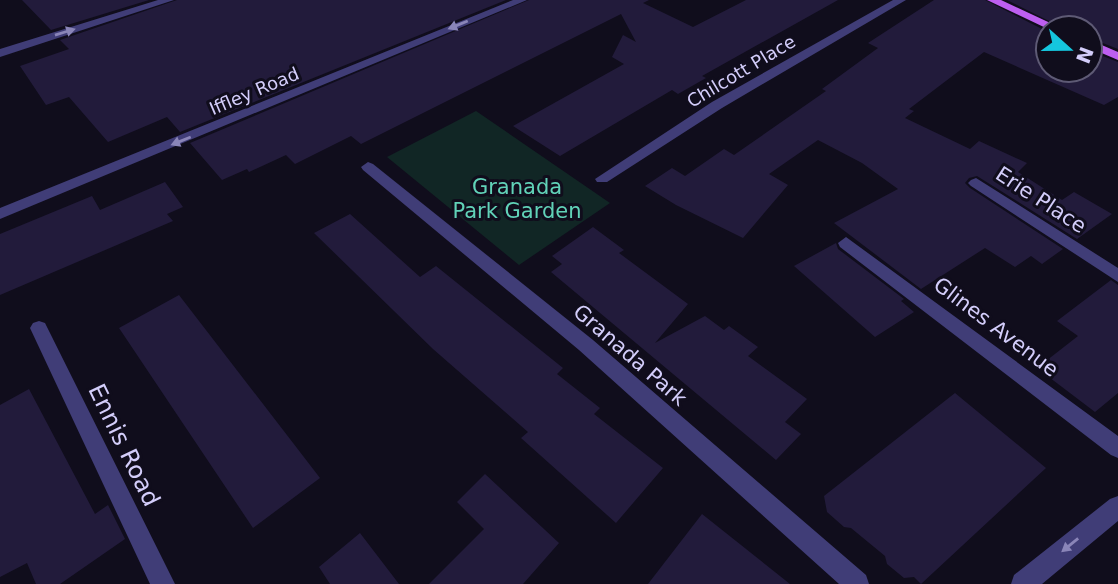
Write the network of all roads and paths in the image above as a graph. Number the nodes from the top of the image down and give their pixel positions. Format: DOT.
graph roads {
  1 [pos="169,0"];
  2 [pos="522,0"];
  3 [pos="901,0"];
  4 [pos="992,0"];
  5 [pos="1034,19"];
  6 [pos="0,53"];
  7 [pos="368,167"];
  8 [pos="602,179"];
  9 [pos="976,183"];
  10 [pos="0,214"];
  11 [pos="846,243"];
  12 [pos="1118,276"];
  13 [pos="39,328"];
  14 [pos="1118,448"];
  15 [pos="1118,507"];
  16 [pos="163,584"];
  17 [pos="857,584"];
  18 [pos="1023,584"];
  6 -- 1 [label="street, one-way"];
  2 -- 10 [label="street, Iffley Road, one-way"];
  3 -- 8 [label="street, Chilcott Place"];
  4 -- 5 [label="main road"];
  7 -- 17 [label="street, Granada Park"];
  9 -- 12 [label="street, Erie Place"];
  11 -- 14 [label="street, Glines Avenue"];
  13 -- 16 [label="street, Ennis Road"];
  15 -- 18 [label="street, one-way"];
}
